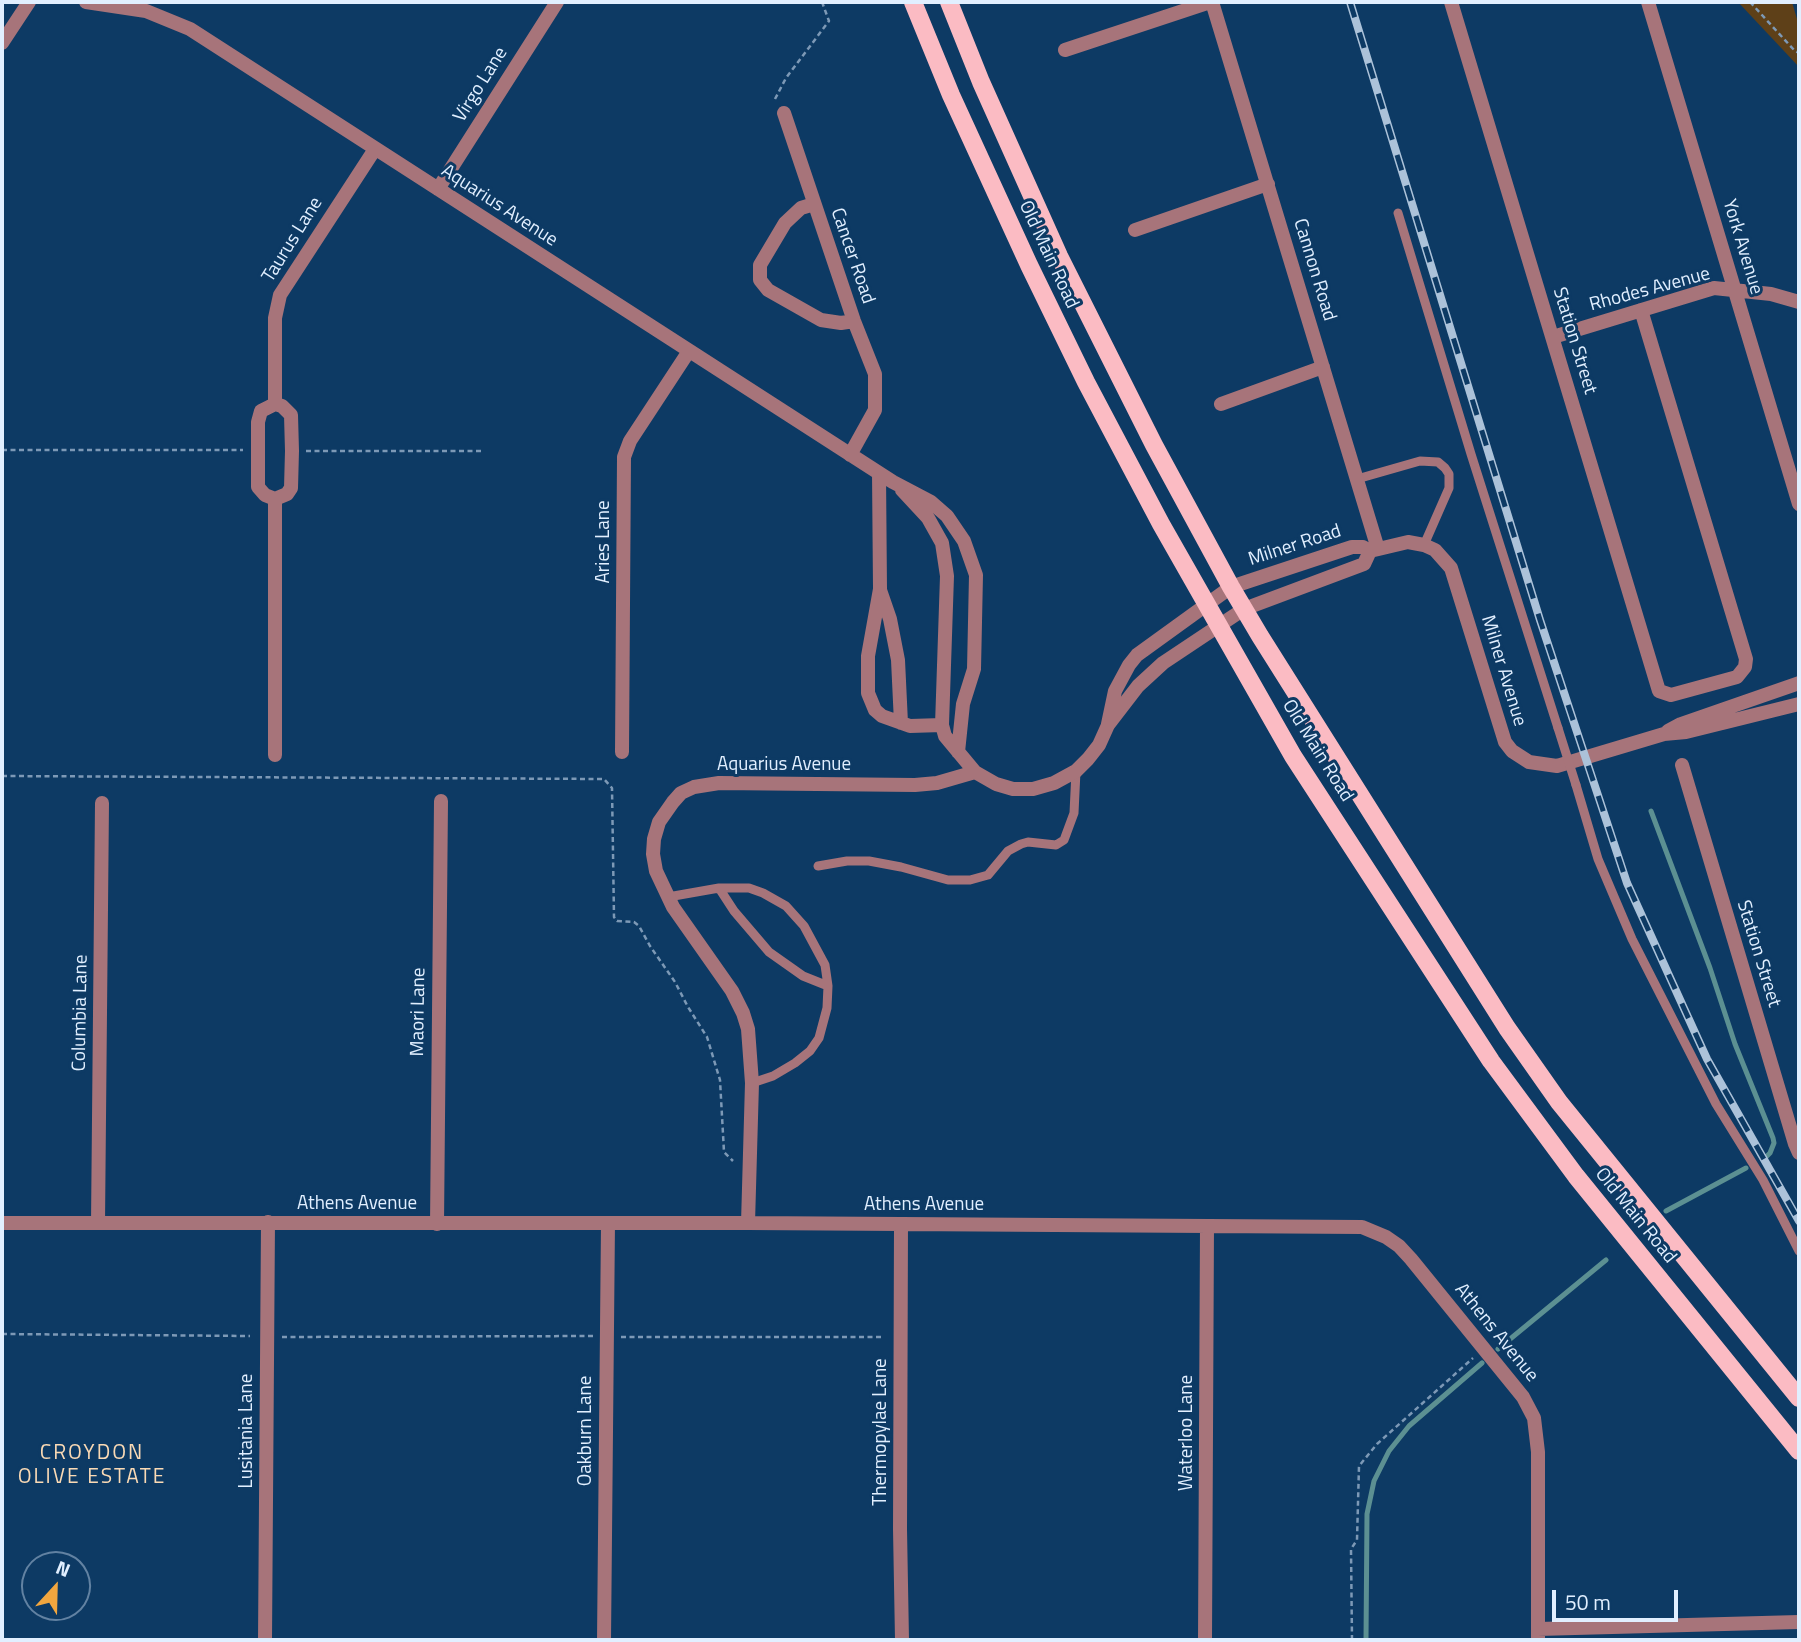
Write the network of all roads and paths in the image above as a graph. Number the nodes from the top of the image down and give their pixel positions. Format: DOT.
graph roads {
  1 [pos="29,2"];
  2 [pos="86,2"];
  3 [pos="557,2"];
  4 [pos="822,2"];
  5 [pos="913,2"];
  6 [pos="948,2"];
  7 [pos="1211,2"];
  8 [pos="1451,2"];
  9 [pos="1648,2"];
  10 [pos="1750,2"];
  11 [pos="149,6"];
  12 [pos="2,42"];
  13 [pos="1065,50"];
  14 [pos="1799,53"];
  15 [pos="784,113"];
  16 [pos="375,149"];
  17 [pos="1268,184"];
  18 [pos="438,189"];
  19 [pos="814,204"];
  20 [pos="1398,213"];
  21 [pos="1135,230"];
  22 [pos="1735,290"];
  23 [pos="1799,302"];
  24 [pos="1642,310"];
  25 [pos="854,321"];
  26 [pos="1553,337"];
  27 [pos="689,351"];
  28 [pos="1323,367"];
  29 [pos="275,404"];
  30 [pos="1222,404"];
  31 [pos="850,454"];
  32 [pos="879,473"];
  33 [pos="1357,479"];
  34 [pos="893,482"];
  35 [pos="275,499"];
  36 [pos="1799,504"];
  37 [pos="1424,545"];
  38 [pos="1374,550"];
  39 [pos="1231,587"];
  40 [pos="880,589"];
  41 [pos="1206,605"];
  42 [pos="1244,610"];
  43 [pos="1218,626"];
  44 [pos="1799,683"];
  45 [pos="1799,704"];
  46 [pos="901,723"];
  47 [pos="942,725"];
  48 [pos="1108,725"];
  49 [pos="1664,734"];
  50 [pos="622,752"];
  51 [pos="958,752"];
  52 [pos="275,755"];
  53 [pos="1682,765"];
  54 [pos="1076,771"];
  55 [pos="975,772"];
  56 [pos="2,776"];
  57 [pos="441,801"];
  58 [pos="102,803"];
  59 [pos="818,866"];
  60 [pos="719,888"];
  61 [pos="668,897"];
  62 [pos="828,986"];
  63 [pos="752,1083"];
  64 [pos="1799,1153"];
  65 [pos="749,1170"];
  66 [pos="2,1223"];
  67 [pos="97,1223"];
  68 [pos="268,1223"];
  69 [pos="608,1223"];
  70 [pos="748,1223"];
  71 [pos="437,1224"];
  72 [pos="901,1224"];
  73 [pos="1207,1226"];
  74 [pos="1799,1251"];
  75 [pos="2,1334"];
  76 [pos="606,1336"];
  77 [pos="267,1337"];
  78 [pos="901,1337"];
  79 [pos="1484,1348"];
  80 [pos="1799,1398"];
  81 [pos="1799,1451"];
  82 [pos="1799,1622"];
  83 [pos="1538,1635"];
  84 [pos="265,1640"];
  85 [pos="604,1640"];
  86 [pos="902,1640"];
  87 [pos="1205,1640"];
  88 [pos="1352,1640"];
  1 -- 12 [label="street"];
  2 -- 11 [label="street, Aquarius Avenue"];
  3 -- 18 [label="street, Virgo Lane"];
  4 -- 15 [label="path"];
  5 -- 41 [label="main road, Old Main Road"];
  6 -- 39 [label="main road, Old Main Road"];
  7 -- 13 [label="street"];
  7 -- 17 [label="street, Cannon Road"];
  8 -- 26 [label="street, Station Street"];
  9 -- 22 [label="street, York Avenue"];
  10 -- 14 [label="path"];
  11 -- 16 [label="street, Aquarius Avenue"];
  15 -- 19 [label="street, Cancer Road"];
  16 -- 18 [label="street, Aquarius Avenue"];
  16 -- 29 [label="street, Taurus Lane"];
  17 -- 21 [label="street"];
  17 -- 28 [label="street, Cannon Road"];
  18 -- 27 [label="street, Aquarius Avenue"];
  19 -- 25 [label="street, Cancer Road"];
  19 -- 25 [label="street, Cancer Road"];
  20 -- 74 [label="lane, bridge"];
  22 -- 23 [label="street, Rhodes Avenue"];
  22 -- 24 [label="street, Rhodes Avenue"];
  22 -- 36 [label="street, York Avenue"];
  24 -- 26 [label="street, Rhodes Avenue"];
  24 -- 26 [label="street, Station Street"];
  25 -- 31 [label="street, Cancer Road"];
  27 -- 31 [label="street, Aquarius Avenue"];
  27 -- 50 [label="street, Aries Lane"];
  28 -- 30 [label="street"];
  28 -- 33 [label="street, Cannon Road"];
  29 -- 35 [label="street"];
  29 -- 35 [label="street"];
  31 -- 32 [label="street, Aquarius Avenue"];
  32 -- 34 [label="street, Aquarius Avenue"];
  32 -- 40 [label="street"];
  33 -- 37 [label="lane"];
  33 -- 38 [label="street, Cannon Road"];
  34 -- 47 [label="street, Aquarius Avenue"];
  34 -- 51 [label="street, Aquarius Avenue"];
  35 -- 52 [label="street"];
  37 -- 38 [label="street"];
  37 -- 49 [label="street, Milner Avenue"];
  38 -- 39 [label="street, Milner Road"];
  38 -- 42 [label="street, Milner Road"];
  39 -- 41 [label="street, Milner Road"];
  39 -- 42 [label="main road, Old Main Road"];
  40 -- 46 [label="street"];
  40 -- 46 [label="street"];
  41 -- 43 [label="main road, Old Main Road"];
  41 -- 48 [label="street"];
  42 -- 43 [label="street, Milner Road"];
  42 -- 80 [label="main road, Old Main Road"];
  43 -- 48 [label="street"];
  43 -- 81 [label="main road, Old Main Road"];
  44 -- 49 [label="street, Milner Avenue"];
  45 -- 49 [label="street, Milner Avenue"];
  46 -- 47 [label="street"];
  47 -- 51 [label="street"];
  48 -- 54 [label="street"];
  51 -- 55 [label="street"];
  53 -- 64 [label="street, Station Street"];
  54 -- 55 [label="street"];
  54 -- 59 [label="lane"];
  55 -- 61 [label="street, Aquarius Avenue"];
  56 -- 65 [label="path"];
  57 -- 71 [label="street, Maori Lane"];
  58 -- 67 [label="street, Columbia Lane"];
  60 -- 61 [label="lane"];
  60 -- 62 [label="lane"];
  60 -- 62 [label="lane"];
  61 -- 63 [label="street, Aquarius Avenue"];
  62 -- 63 [label="lane"];
  63 -- 65 [label="street, Aquarius Avenue"];
  65 -- 70 [label="street, Aquarius Avenue"];
  66 -- 67 [label="street, Athens Avenue"];
  67 -- 68 [label="street, Athens Avenue"];
  68 -- 71 [label="street, Athens Avenue"];
  68 -- 77 [label="street, Lusitania Lane"];
  69 -- 70 [label="street, Athens Avenue"];
  69 -- 71 [label="street, Athens Avenue"];
  69 -- 76 [label="street, Oakburn Lane"];
  70 -- 72 [label="street, Athens Avenue"];
  72 -- 73 [label="street, Athens Avenue"];
  72 -- 78 [label="street, Thermopylae Lane"];
  73 -- 79 [label="street, Athens Avenue"];
  73 -- 87 [label="street, Waterloo Lane"];
  75 -- 77 [label="path"];
  76 -- 77 [label="path"];
  76 -- 78 [label="path"];
  76 -- 85 [label="street, Oakburn Lane"];
  77 -- 84 [label="street, Lusitania Lane"];
  78 -- 86 [label="street, Thermopylae Lane"];
  79 -- 83 [label="street, Athens Avenue"];
  79 -- 88 [label="path"];
  82 -- 83 [label="street"];
}
